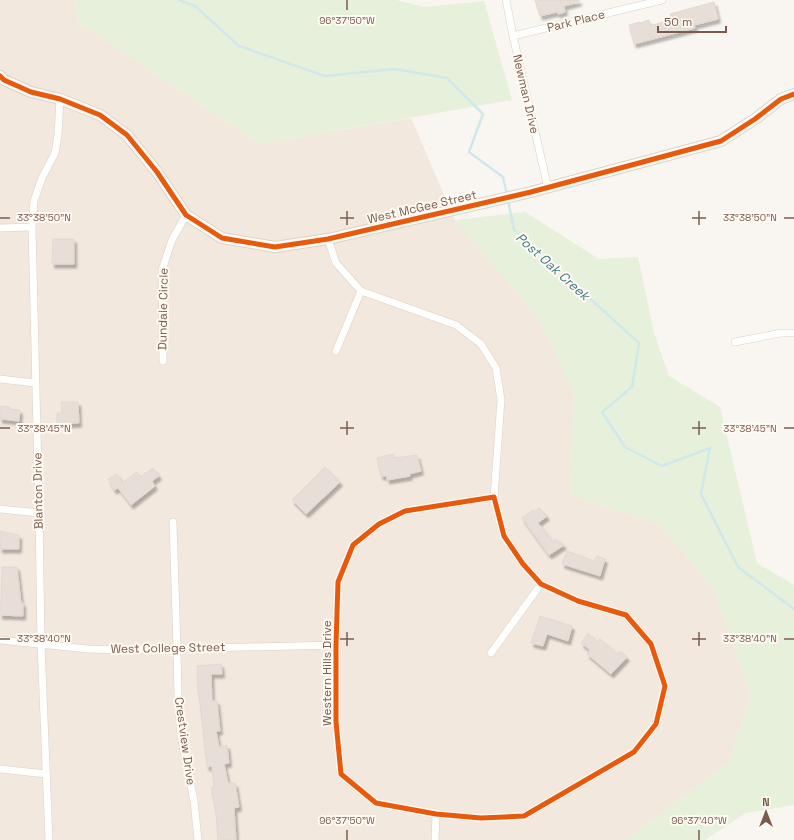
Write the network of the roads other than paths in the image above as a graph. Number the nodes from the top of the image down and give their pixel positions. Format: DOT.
graph roads {
  1 [pos="506,0"];
  2 [pos="662,0"];
  3 [pos="513,36"];
  4 [pos="0,76"];
  5 [pos="794,94"];
  6 [pos="60,99"];
  7 [pos="548,188"];
  8 [pos="186,215"];
  9 [pos="32,227"];
  10 [pos="0,228"];
  11 [pos="328,239"];
  12 [pos="361,291"];
  13 [pos="794,333"];
  14 [pos="735,342"];
  15 [pos="336,351"];
  16 [pos="162,361"];
  17 [pos="0,379"];
  18 [pos="35,383"];
  19 [pos="494,497"];
  20 [pos="0,509"];
  21 [pos="39,512"];
  22 [pos="173,522"];
  23 [pos="541,584"];
  24 [pos="0,640"];
  25 [pos="41,644"];
  26 [pos="336,646"];
  27 [pos="178,649"];
  28 [pos="491,653"];
  29 [pos="0,769"];
  30 [pos="46,774"];
  31 [pos="436,814"];
  32 [pos="49,840"];
  33 [pos="198,840"];
  34 [pos="435,840"];
  1 -- 3 [label="street, Newman Drive"];
  2 -- 3 [label="street, Park Place"];
  3 -- 7 [label="street, Newman Drive"];
  4 -- 6 [label="street, West McGee Street"];
  5 -- 7 [label="street, West McGee Street"];
  6 -- 8 [label="street, West McGee Street"];
  6 -- 9 [label="street, Blanton Drive"];
  7 -- 11 [label="street, West McGee Street"];
  8 -- 11 [label="street, West McGee Street"];
  8 -- 16 [label="street, Dundale Circle"];
  9 -- 10 [label="street"];
  9 -- 18 [label="street, Blanton Drive"];
  11 -- 12 [label="street, Western Hills Drive"];
  12 -- 15 [label="street"];
  12 -- 19 [label="street, Western Hills Drive"];
  13 -- 14 [label="street"];
  17 -- 18 [label="street"];
  18 -- 21 [label="street, Blanton Drive"];
  19 -- 23 [label="street, Western Hills Drive"];
  19 -- 26 [label="street, Western Hills Drive"];
  20 -- 21 [label="street"];
  21 -- 25 [label="street, Blanton Drive"];
  22 -- 27 [label="street, Crestview Drive"];
  23 -- 28 [label="street"];
  23 -- 31 [label="street, Western Hills Drive"];
  24 -- 25 [label="street, West College Street"];
  25 -- 27 [label="street, West College Street"];
  25 -- 30 [label="street, Blanton Drive"];
  26 -- 27 [label="street, West College Street"];
  26 -- 31 [label="street, Western Hills Drive"];
  27 -- 33 [label="street, Crestview Drive"];
  29 -- 30 [label="street"];
  30 -- 32 [label="street, Blanton Drive"];
  31 -- 34 [label="street"];
}
